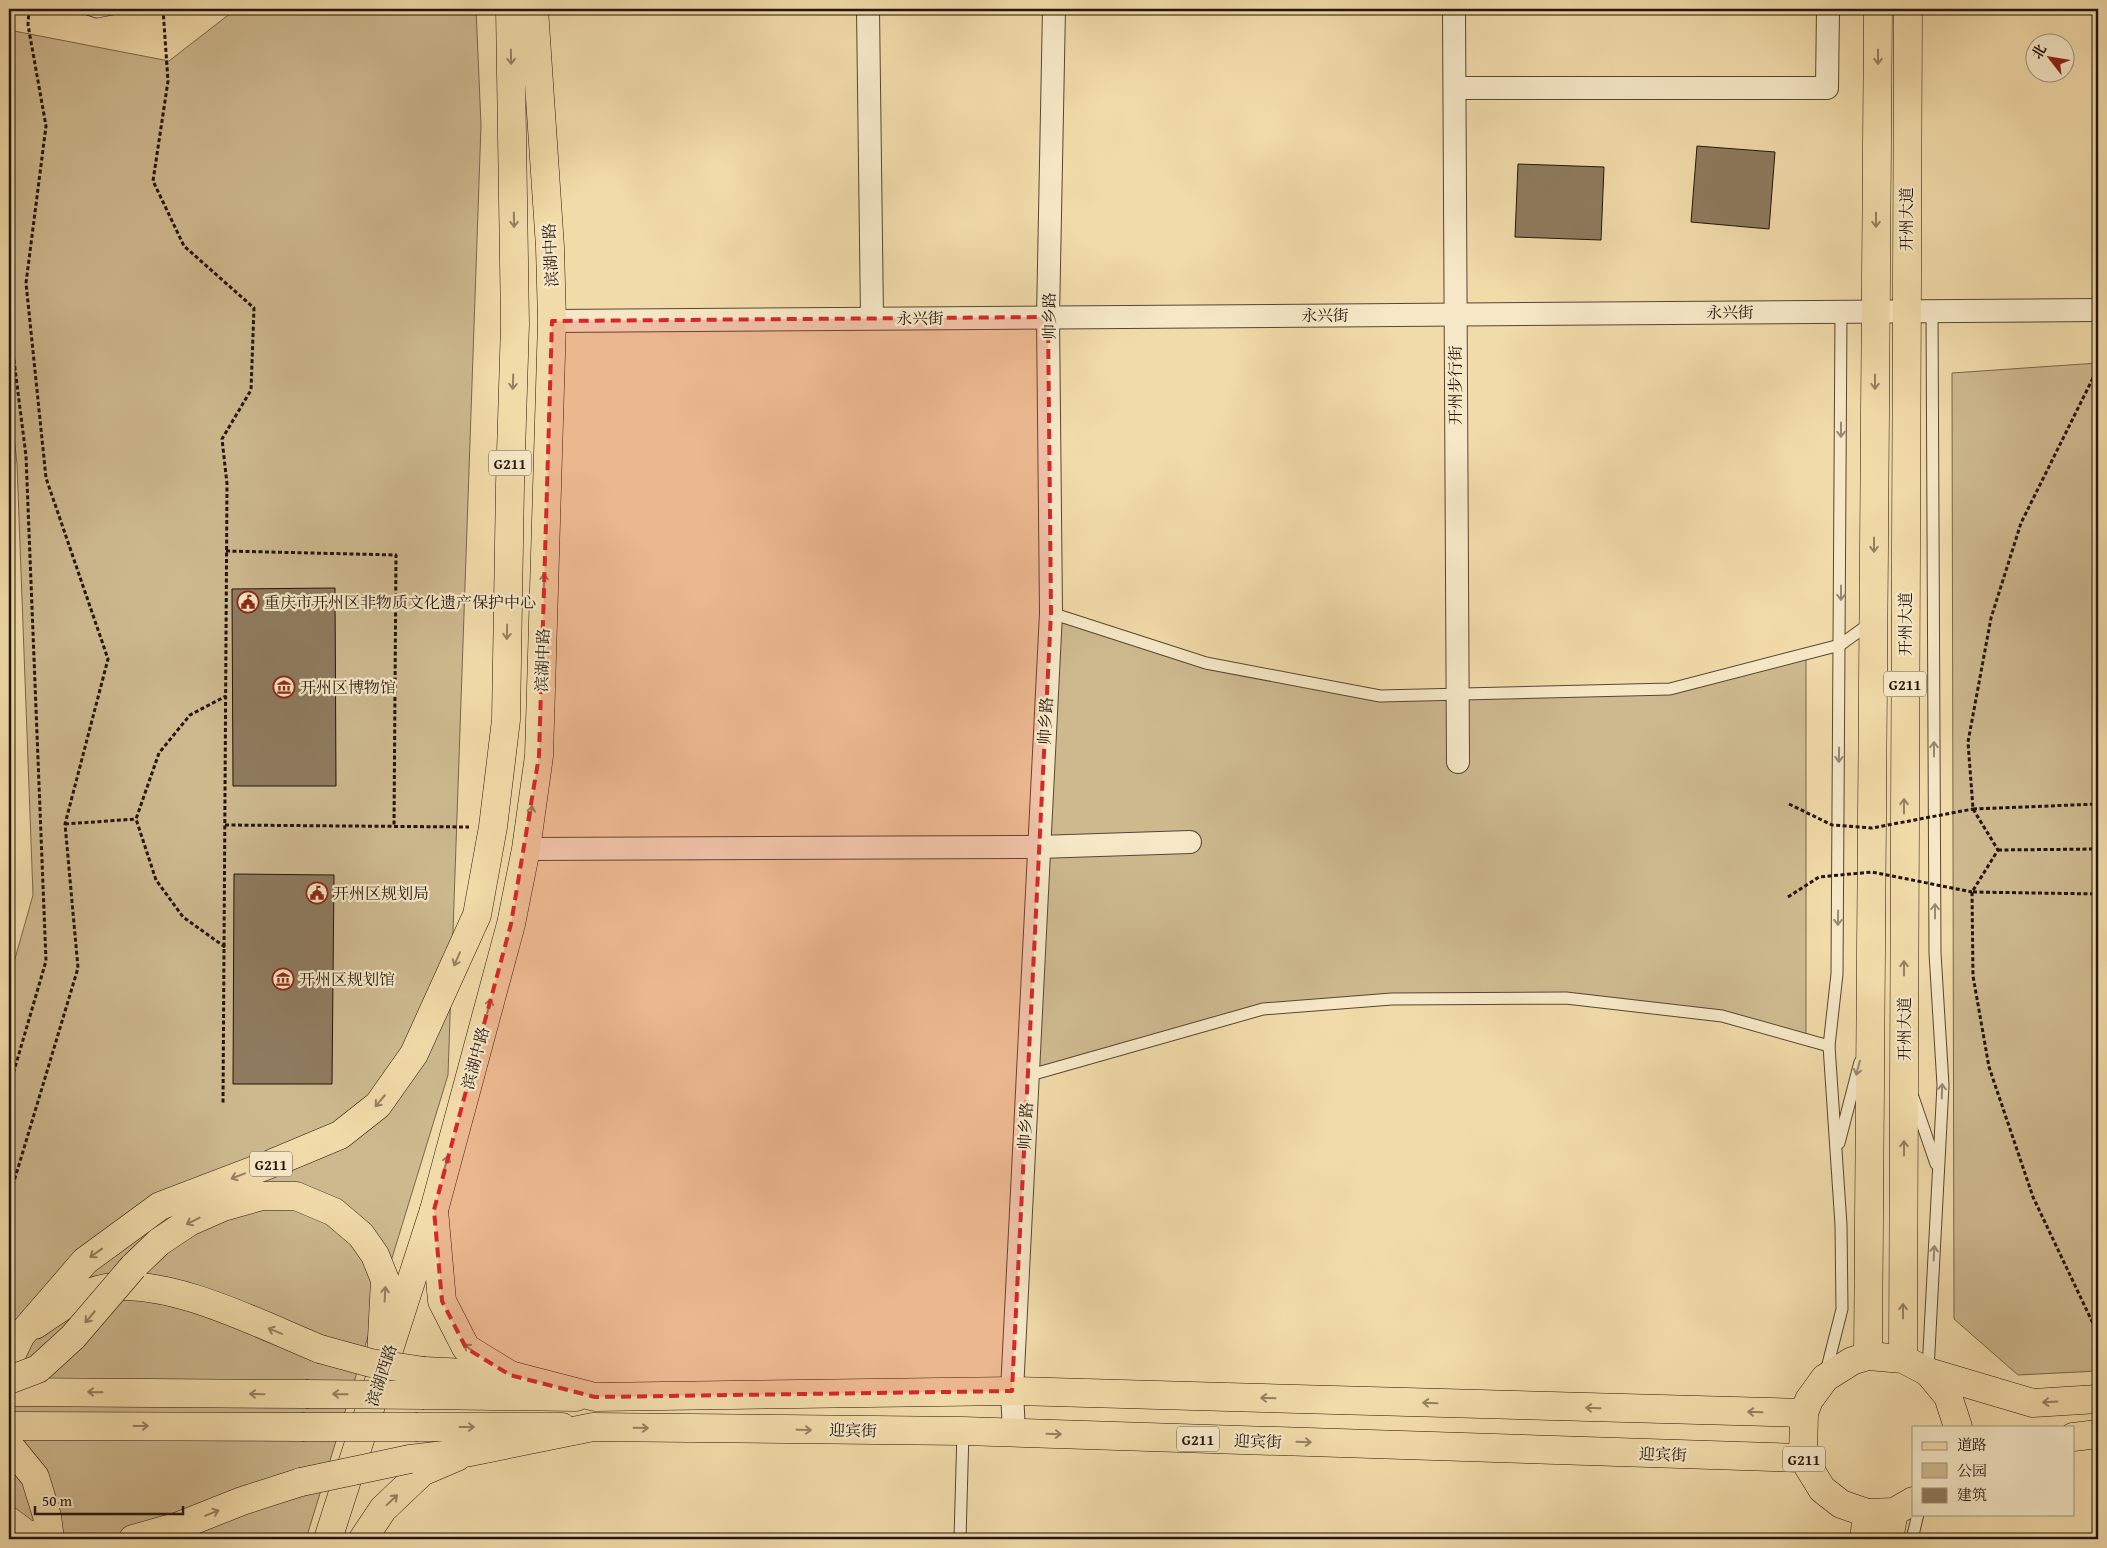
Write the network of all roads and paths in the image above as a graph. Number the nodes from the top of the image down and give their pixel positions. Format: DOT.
graph roads {
  1 [pos="30,9"];
  2 [pos="88,9"];
  3 [pos="112,9"];
  4 [pos="164,9"];
  5 [pos="510,9"];
  6 [pos="534,9"];
  7 [pos="868,9"];
  8 [pos="1054,9"];
  9 [pos="1454,9"];
  10 [pos="1828,9"];
  11 [pos="1878,9"];
  12 [pos="1908,9"];
  13 [pos="1456,88"];
  14 [pos="2098,310"];
  15 [pos="1919,311"];
  16 [pos="1841,312"];
  17 [pos="1876,312"];
  18 [pos="1455,314"];
  19 [pos="1048,317"];
  20 [pos="872,318"];
  21 [pos="9,321"];
  22 [pos="552,321"];
  23 [pos="2094,378"];
  24 [pos="226,552"];
  25 [pos="1050,613"];
  26 [pos="1874,621"];
  27 [pos="1840,645"];
  28 [pos="1458,694"];
  29 [pos="226,696"];
  30 [pos="1458,762"];
  31 [pos="1788,804"];
  32 [pos="2098,804"];
  33 [pos="1973,809"];
  34 [pos="136,819"];
  35 [pos="65,824"];
  36 [pos="225,825"];
  37 [pos="394,826"];
  38 [pos="493,827"];
  39 [pos="1190,842"];
  40 [pos="1039,847"];
  41 [pos="526,849"];
  42 [pos="2098,849"];
  43 [pos="1998,850"];
  44 [pos="1972,892"];
  45 [pos="2098,894"];
  46 [pos="1788,897"];
  47 [pos="226,948"];
  48 [pos="1871,1021"];
  49 [pos="1829,1046"];
  50 [pos="1904,1069"];
  51 [pos="1028,1076"];
  52 [pos="9,1088"];
  53 [pos="223,1104"];
  54 [pos="1836,1153"];
  55 [pos="1938,1171"];
  56 [pos="9,1198"];
  57 [pos="434,1210"];
  58 [pos="2098,1334"];
  59 [pos="21,1335"];
  60 [pos="1868,1356"];
  61 [pos="1903,1359"];
  62 [pos="9,1360"];
  63 [pos="1928,1372"];
  64 [pos="510,1375"];
  65 [pos="380,1377"];
  66 [pos="1825,1378"];
  67 [pos="9,1380"];
  68 [pos="424,1383"];
  69 [pos="1012,1391"];
  70 [pos="9,1392"];
  71 [pos="595,1397"];
  72 [pos="2098,1399"];
  73 [pos="1804,1414"];
  74 [pos="9,1426"];
  75 [pos="1958,1426"];
  76 [pos="593,1427"];
  77 [pos="963,1431"];
  78 [pos="1014,1433"];
  79 [pos="2098,1434"];
  80 [pos="2074,1436"];
  81 [pos="9,1449"];
  82 [pos="470,1452"];
  83 [pos="1803,1458"];
  84 [pos="1908,1509"];
  85 [pos="1866,1513"];
  86 [pos="9,1522"];
  87 [pos="42,1539"];
  88 [pos="50,1539"];
  89 [pos="133,1539"];
  90 [pos="328,1539"];
  91 [pos="363,1539"];
  92 [pos="960,1539"];
  93 [pos="1864,1539"];
  94 [pos="1889,1539"];
  95 [pos="1912,1539"];
  1 -- 35 [label="path"];
  2 -- 3 [label="lane"];
  4 -- 24 [label="path"];
  5 -- 38 [label="main road, 滨湖中路 / G211, one-way"];
  6 -- 22 [label="main road, 滨湖中路 / G211"];
  7 -- 20 [label="street"];
  8 -- 19 [label="street, 帅乡路"];
  9 -- 13 [label="street, 开州步行街"];
  10 -- 13 [label="street"];
  11 -- 17 [label="main road, 开州大道 / G211, one-way"];
  12 -- 15 [label="main road, 开州大道 / G211"];
  13 -- 18 [label="street, 开州步行街"];
  14 -- 15 [label="street, 永兴街"];
  15 -- 17 [label="street, 永兴街"];
  50 -- 15 [label="main road, 开州大道 / G211, one-way"];
  55 -- 15 [label="lane, one-way"];
  16 -- 17 [label="street, 永兴街"];
  16 -- 18 [label="street, 永兴街"];
  16 -- 27 [label="lane, one-way"];
  17 -- 26 [label="main road, 开州大道 / G211, one-way"];
  18 -- 19 [label="street, 永兴街"];
  18 -- 28 [label="street, 开州步行街"];
  19 -- 20 [label="street, 永兴街"];
  19 -- 25 [label="street, 帅乡路"];
  20 -- 22 [label="street, 永兴街"];
  21 -- 52 [label="path"];
  41 -- 22 [label="main road, 滨湖中路 / G211, one-way"];
  23 -- 33 [label="path"];
  24 -- 29 [label="path"];
  24 -- 37 [label="path"];
  25 -- 28 [label="lane"];
  25 -- 40 [label="street, 帅乡路"];
  26 -- 27 [label="lane"];
  26 -- 48 [label="main road, 开州大道 / G211"];
  27 -- 28 [label="lane"];
  27 -- 49 [label="lane, one-way"];
  28 -- 30 [label="street, 开州步行街"];
  29 -- 34 [label="path"];
  29 -- 36 [label="path"];
  31 -- 33 [label="path, bridge"];
  32 -- 33 [label="path"];
  33 -- 43 [label="path"];
  34 -- 35 [label="path"];
  34 -- 47 [label="path"];
  35 -- 56 [label="path"];
  36 -- 37 [label="path"];
  36 -- 47 [label="path"];
  37 -- 38 [label="path"];
  38 -- 59 [label="main road, 滨湖中路 / G211, one-way"];
  39 -- 40 [label="street"];
  40 -- 41 [label="street"];
  40 -- 51 [label="street, 帅乡路"];
  57 -- 41 [label="main road, 滨湖中路 / G211, one-way"];
  42 -- 43 [label="path"];
  43 -- 44 [label="path"];
  44 -- 45 [label="path"];
  44 -- 46 [label="path, bridge"];
  44 -- 58 [label="path"];
  47 -- 53 [label="path"];
  48 -- 54 [label="lane, one-way"];
  48 -- 60 [label="main road, 开州大道 / G211"];
  49 -- 51 [label="lane"];
  49 -- 54 [label="lane"];
  50 -- 55 [label="lane"];
  61 -- 50 [label="main road, 开州大道 / G211, one-way"];
  51 -- 69 [label="street, 帅乡路"];
  54 -- 66 [label="lane"];
  63 -- 55 [label="lane, one-way"];
  64 -- 57 [label="main road, G211, one-way"];
  57 -- 65 [label="main road, 滨湖西路"];
  59 -- 62 [label="main road, G211"];
  68 -- 59 [label="main road, one-way, bridge"];
  60 -- 61 [label="main road, G211"];
  60 -- 66 [label="main road, G211"];
  61 -- 63 [label="main road, G211"];
  72 -- 63 [label="main road, one-way"];
  63 -- 75 [label="main road, G211"];
  64 -- 68 [label="main road"];
  64 -- 71 [label="main road, G211"];
  65 -- 67 [label="main road, one-way, bridge"];
  65 -- 90 [label="main road, 滨湖西路"];
  66 -- 73 [label="main road, G211"];
  68 -- 70 [label="main road, one-way, bridge"];
  68 -- 71 [label="main road"];
  69 -- 71 [label="main road, G211"];
  73 -- 69 [label="main road, G211, one-way"];
  69 -- 78 [label="street, 帅乡路"];
  73 -- 83 [label="main road, G211"];
  74 -- 76 [label="main road, one-way, bridge"];
  76 -- 77 [label="main road, 迎宾街 / G211, one-way"];
  76 -- 82 [label="main road, G211"];
  77 -- 78 [label="main road, 迎宾街 / G211"];
  77 -- 92 [label="lane"];
  78 -- 83 [label="main road, 迎宾街 / G211, one-way"];
  79 -- 80 [label="main road"];
  81 -- 88 [label="main road"];
  89 -- 82 [label="main road, G211, one-way, bridge"];
  91 -- 82 [label="main road, one-way"];
  83 -- 85 [label="main road, G211"];
  84 -- 85 [label="main road, G211"];
  84 -- 94 [label="main road"];
  84 -- 95 [label="lane"];
  85 -- 93 [label="main road"];
  86 -- 87 [label="main road"];
}
